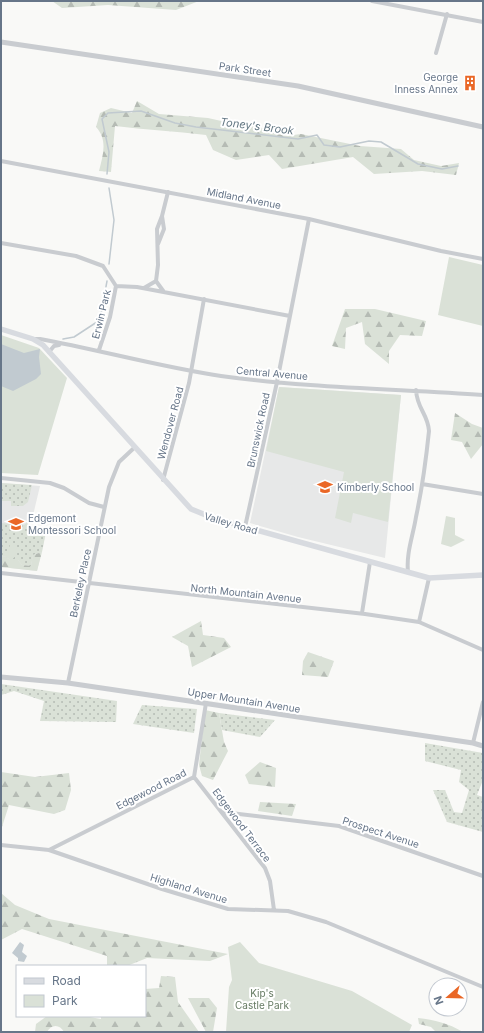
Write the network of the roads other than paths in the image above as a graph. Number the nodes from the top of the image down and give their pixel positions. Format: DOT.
graph roads {
  1 [pos="372,1"];
  2 [pos="447,14"];
  3 [pos="483,22"];
  4 [pos="1,42"];
  5 [pos="436,53"];
  6 [pos="483,127"];
  7 [pos="1,161"];
  8 [pos="168,192"];
  9 [pos="162,216"];
  10 [pos="309,219"];
  11 [pos="1,243"];
  12 [pos="158,246"];
  13 [pos="483,259"];
  14 [pos="156,281"];
  15 [pos="116,286"];
  16 [pos="144,288"];
  17 [pos="164,292"];
  18 [pos="204,299"];
  19 [pos="290,316"];
  20 [pos="1,329"];
  21 [pos="33,339"];
  22 [pos="62,344"];
  23 [pos="100,350"];
  24 [pos="49,352"];
  25 [pos="191,370"];
  26 [pos="276,382"];
  27 [pos="416,390"];
  28 [pos="483,395"];
  29 [pos="134,448"];
  30 [pos="1,478"];
  31 [pos="163,480"];
  32 [pos="422,484"];
  33 [pos="483,494"];
  34 [pos="104,507"];
  35 [pos="245,527"];
  36 [pos="370,562"];
  37 [pos="408,572"];
  38 [pos="1,573"];
  39 [pos="483,575"];
  40 [pos="429,578"];
  41 [pos="88,584"];
  42 [pos="362,613"];
  43 [pos="420,622"];
  44 [pos="483,650"];
  45 [pos="1,677"];
  46 [pos="68,683"];
  47 [pos="483,702"];
  48 [pos="206,703"];
  49 [pos="473,743"];
  50 [pos="483,746"];
  51 [pos="194,777"];
  52 [pos="222,812"];
  53 [pos="1,845"];
  54 [pos="49,850"];
  55 [pos="483,876"];
  56 [pos="274,910"];
  57 [pos="483,987"];
  1 -- 2 [label="street"];
  2 -- 3 [label="street"];
  2 -- 5 [label="street"];
  4 -- 6 [label="street, Park Street"];
  7 -- 8 [label="street, Midland Avenue"];
  8 -- 9 [label="street"];
  8 -- 10 [label="street, Midland Avenue"];
  9 -- 12 [label="street"];
  9 -- 12 [label="street"];
  10 -- 13 [label="street, Midland Avenue"];
  10 -- 19 [label="street, Brunswick Road"];
  11 -- 15 [label="street"];
  12 -- 14 [label="street"];
  14 -- 16 [label="street"];
  14 -- 17 [label="street"];
  15 -- 16 [label="street, Erwin Park"];
  15 -- 23 [label="street, Erwin Park"];
  16 -- 17 [label="street, Erwin Park"];
  17 -- 18 [label="street, Erwin Park"];
  18 -- 19 [label="street, Erwin Park"];
  18 -- 25 [label="street"];
  19 -- 26 [label="street, Brunswick Road"];
  20 -- 21 [label="main road, Valley Road"];
  21 -- 22 [label="street, Central Avenue"];
  21 -- 24 [label="main road, Valley Road"];
  22 -- 23 [label="street, Central Avenue"];
  22 -- 24 [label="street"];
  23 -- 25 [label="street, Central Avenue"];
  24 -- 29 [label="main road, Valley Road"];
  25 -- 26 [label="street, Central Avenue"];
  25 -- 31 [label="street, Wendover Road"];
  26 -- 27 [label="street, Central Avenue"];
  26 -- 35 [label="street, Brunswick Road"];
  27 -- 28 [label="street, Central Avenue"];
  27 -- 32 [label="street"];
  29 -- 31 [label="main road, Valley Road"];
  29 -- 34 [label="street, Berkeley Place"];
  30 -- 34 [label="street"];
  31 -- 35 [label="main road, Valley Road"];
  32 -- 33 [label="street"];
  32 -- 37 [label="street"];
  34 -- 41 [label="street, Berkeley Place"];
  35 -- 36 [label="main road, Valley Road"];
  36 -- 37 [label="main road, Valley Road"];
  36 -- 42 [label="street"];
  37 -- 40 [label="main road, Valley Road"];
  38 -- 41 [label="street, North Mountain Avenue"];
  39 -- 40 [label="main road, Valley Road"];
  40 -- 43 [label="street"];
  41 -- 42 [label="street, North Mountain Avenue"];
  41 -- 46 [label="street, Berkeley Place"];
  42 -- 43 [label="street, North Mountain Avenue"];
  43 -- 44 [label="street, North Mountain Avenue"];
  45 -- 46 [label="street, Upper Mountain Avenue"];
  46 -- 48 [label="street, Upper Mountain Avenue"];
  47 -- 49 [label="street"];
  48 -- 49 [label="street, Upper Mountain Avenue"];
  48 -- 51 [label="street, Edgewood Road"];
  49 -- 50 [label="street, Upper Mountain Avenue"];
  51 -- 52 [label="street, Edgewood Terrace"];
  51 -- 54 [label="street, Edgewood Road"];
  52 -- 55 [label="street, Prospect Avenue"];
  52 -- 56 [label="street, Edgewood Terrace"];
  53 -- 54 [label="street, Highland Avenue"];
  54 -- 56 [label="street, Highland Avenue"];
  56 -- 57 [label="street, Highland Avenue"];
}
